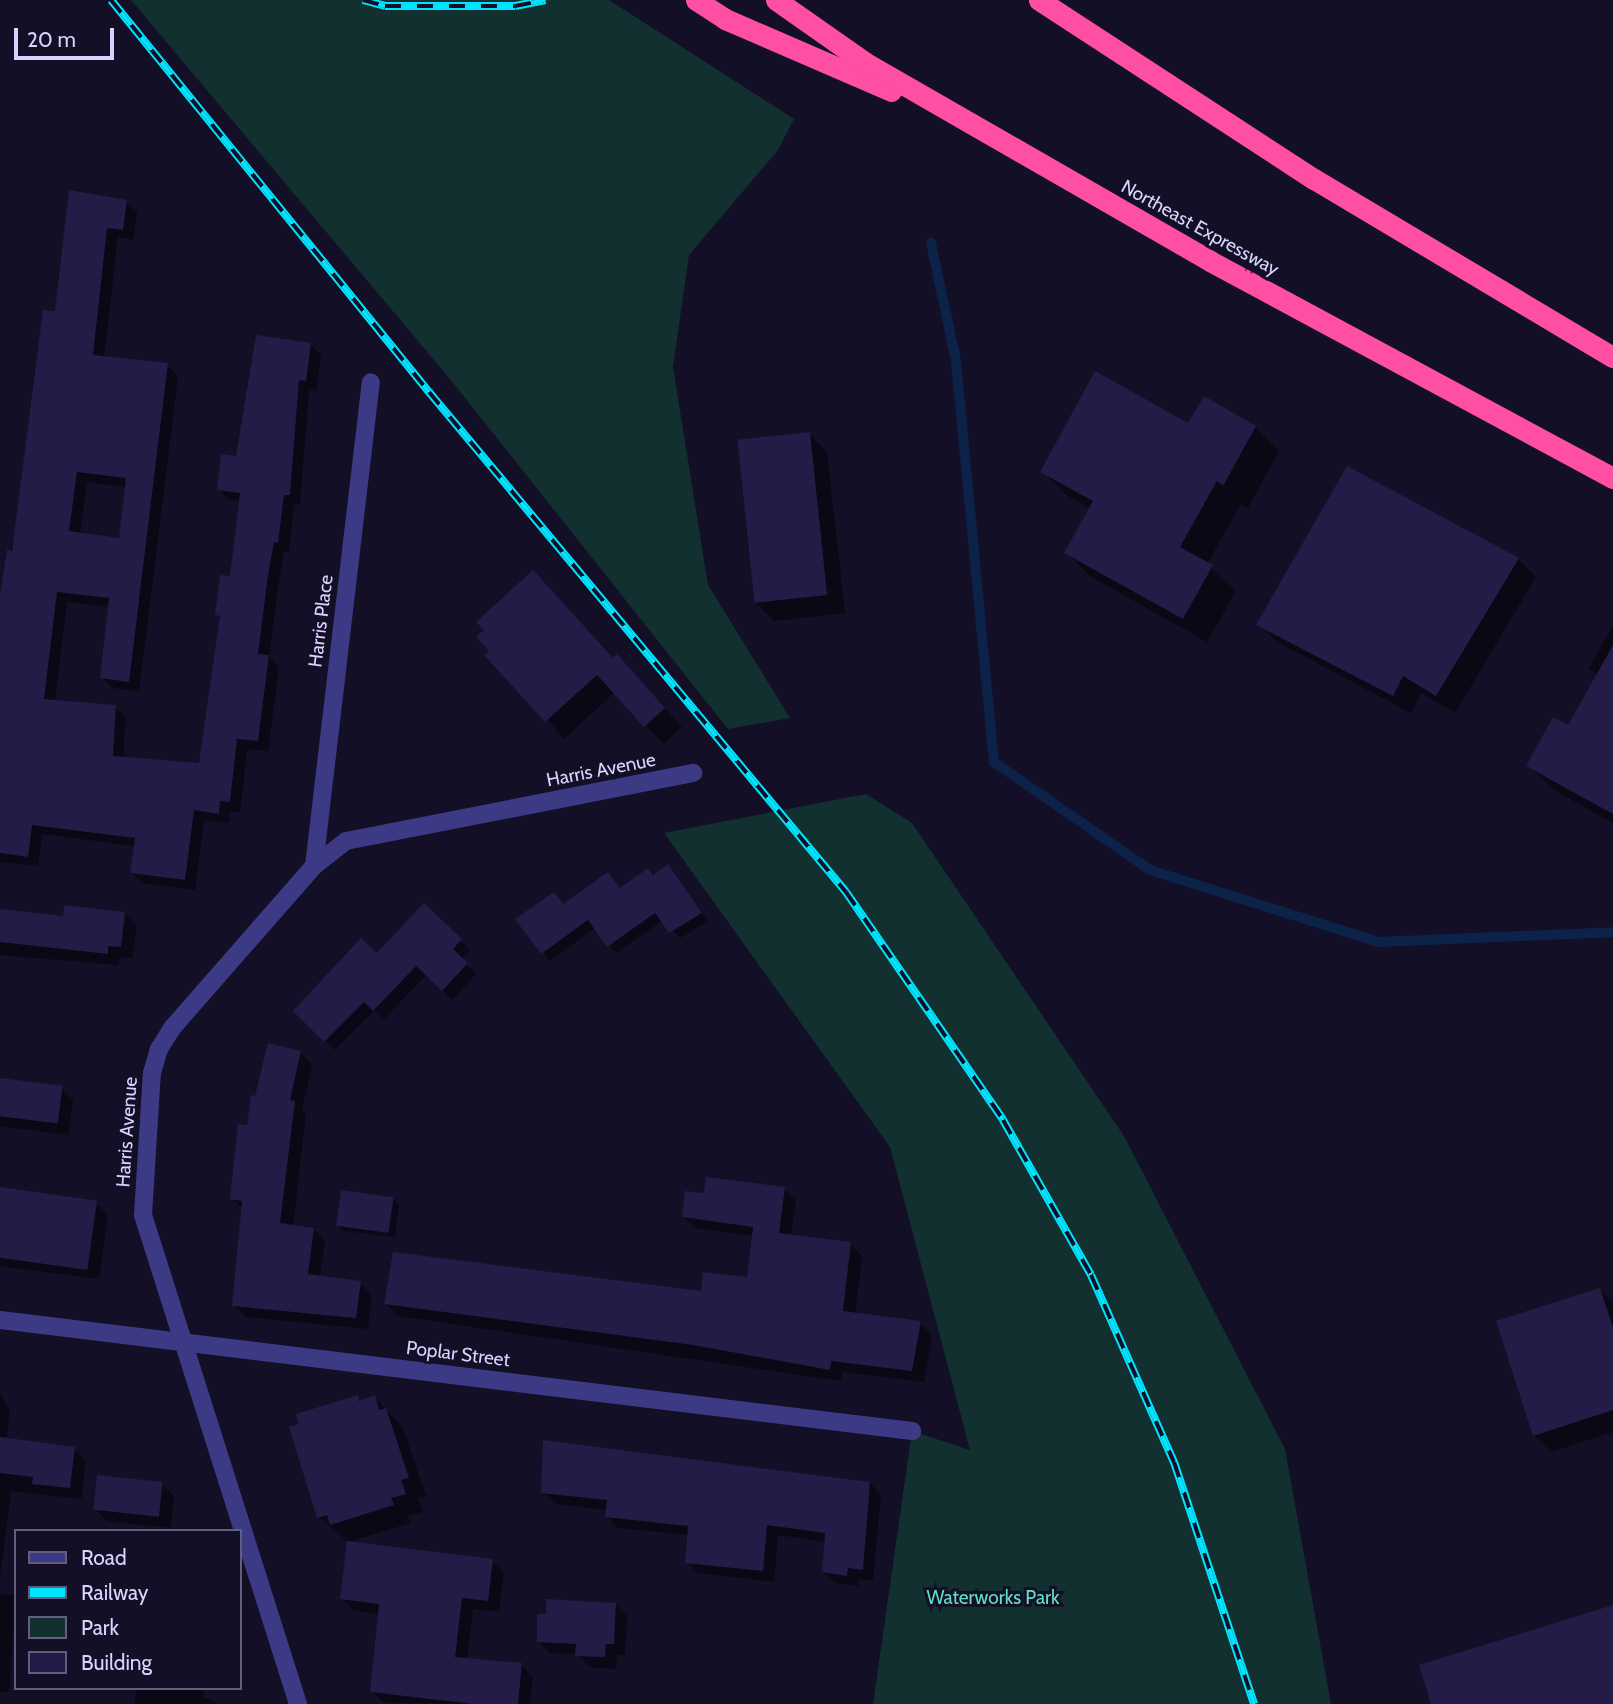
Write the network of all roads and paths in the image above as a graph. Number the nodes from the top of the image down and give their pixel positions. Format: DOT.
graph roads {
  1 [pos="696,0"];
  2 [pos="776,0"];
  3 [pos="1039,0"];
  4 [pos="981,129"];
  5 [pos="1613,357"];
  6 [pos="371,382"];
  7 [pos="1613,478"];
  8 [pos="693,773"];
  9 [pos="314,866"];
  10 [pos="0,1320"];
  11 [pos="186,1342"];
  12 [pos="912,1431"];
  13 [pos="298,1704"];
  1 -- 4 [label="highway"];
  2 -- 4 [label="highway, Northeast Expressway"];
  3 -- 5 [label="highway"];
  4 -- 7 [label="highway, Northeast Expressway"];
  6 -- 9 [label="street, Harris Place"];
  8 -- 9 [label="street, Harris Avenue"];
  9 -- 11 [label="street, Harris Avenue"];
  10 -- 11 [label="street, Poplar Street"];
  11 -- 12 [label="street, Poplar Street"];
  11 -- 13 [label="street, Harris Avenue"];
}
